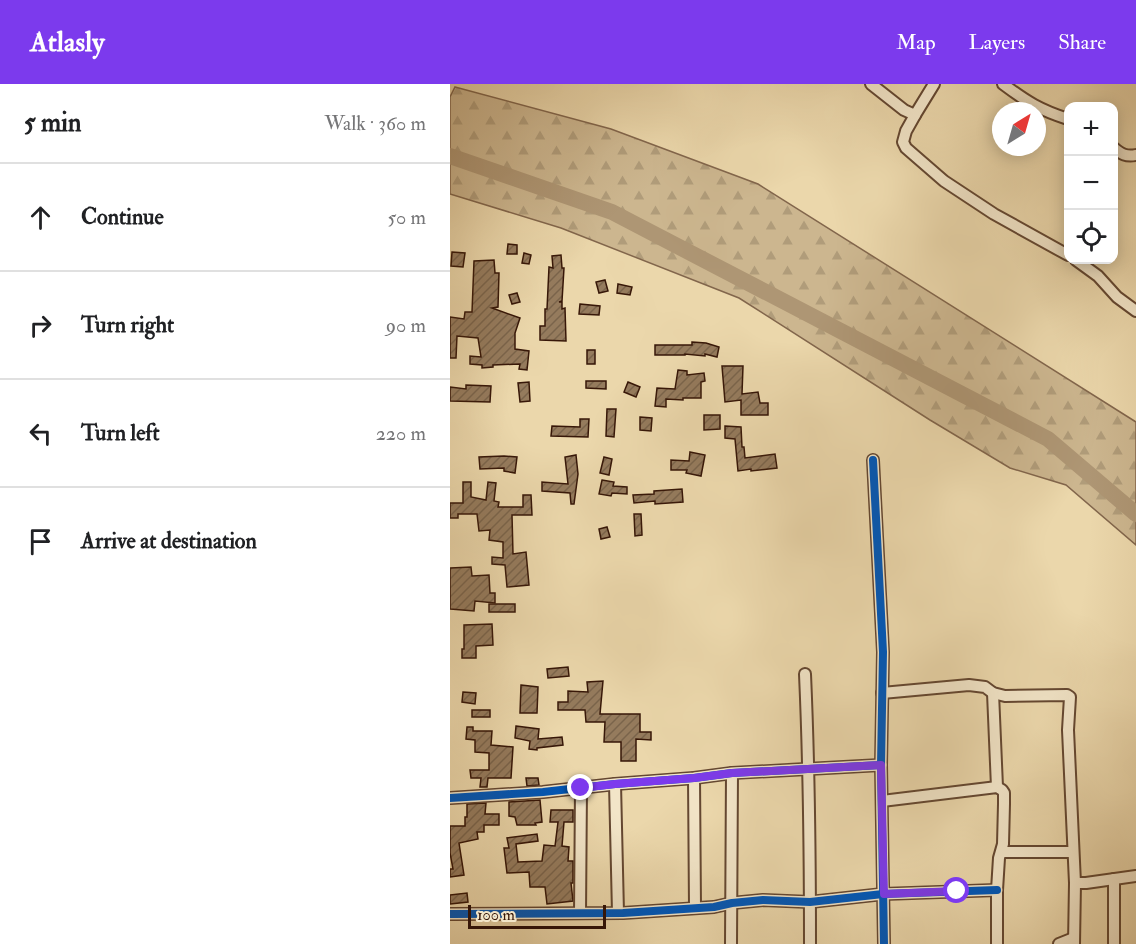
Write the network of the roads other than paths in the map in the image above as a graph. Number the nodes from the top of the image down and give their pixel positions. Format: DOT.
graph roads {
  1 [pos="871,84"];
  2 [pos="934,84"];
  3 [pos="1004,84"];
  4 [pos="915,115"];
  5 [pos="1064,118"];
  6 [pos="1118,152"];
  7 [pos="1136,155"];
  8 [pos="1064,253"];
  9 [pos="1082,264"];
  10 [pos="1136,311"];
  11 [pos="873,460"];
  12 [pos="805,674"];
  13 [pos="882,693"];
  14 [pos="993,693"];
  15 [pos="881,765"];
  16 [pos="809,768"];
  17 [pos="732,773"];
  18 [pos="694,778"];
  19 [pos="615,784"];
  20 [pos="997,787"];
  21 [pos="581,788"];
  22 [pos="450,798"];
  23 [pos="882,801"];
  24 [pos="1002,852"];
  25 [pos="1073,852"];
  26 [pos="1136,876"];
  27 [pos="1114,879"];
  28 [pos="1075,883"];
  29 [pos="997,891"];
  30 [pos="884,894"];
  31 [pos="810,902"];
  32 [pos="732,903"];
  33 [pos="695,908"];
  34 [pos="580,913"];
  35 [pos="618,913"];
  36 [pos="450,914"];
  37 [pos="1074,941"];
  38 [pos="731,944"];
  39 [pos="810,944"];
  40 [pos="884,944"];
  41 [pos="997,944"];
  42 [pos="1059,944"];
  43 [pos="1114,944"];
  1 -- 4 [label="street"];
  2 -- 4 [label="street"];
  3 -- 5 [label="street"];
  4 -- 8 [label="street"];
  6 -- 7 [label="street"];
  9 -- 10 [label="street"];
  11 -- 13 [label="street"];
  12 -- 16 [label="street"];
  13 -- 14 [label="street"];
  13 -- 15 [label="street"];
  14 -- 20 [label="street"];
  14 -- 25 [label="street"];
  15 -- 16 [label="street"];
  15 -- 23 [label="street"];
  16 -- 17 [label="street"];
  16 -- 31 [label="street"];
  17 -- 18 [label="street"];
  17 -- 32 [label="street"];
  18 -- 19 [label="street"];
  18 -- 33 [label="street"];
  19 -- 21 [label="street"];
  19 -- 35 [label="street"];
  20 -- 23 [label="street"];
  20 -- 24 [label="street"];
  21 -- 22 [label="street"];
  21 -- 34 [label="street"];
  23 -- 30 [label="street"];
  24 -- 25 [label="street"];
  24 -- 29 [label="street"];
  25 -- 28 [label="street"];
  26 -- 27 [label="street"];
  27 -- 28 [label="street"];
  27 -- 43 [label="street"];
  28 -- 37 [label="street"];
  29 -- 30 [label="street"];
  29 -- 41 [label="street"];
  30 -- 31 [label="street"];
  30 -- 40 [label="street"];
  31 -- 32 [label="street"];
  31 -- 39 [label="street"];
  32 -- 33 [label="street"];
  32 -- 38 [label="street"];
  33 -- 35 [label="street"];
  34 -- 35 [label="street"];
  34 -- 36 [label="street"];
  37 -- 42 [label="street"];
}
